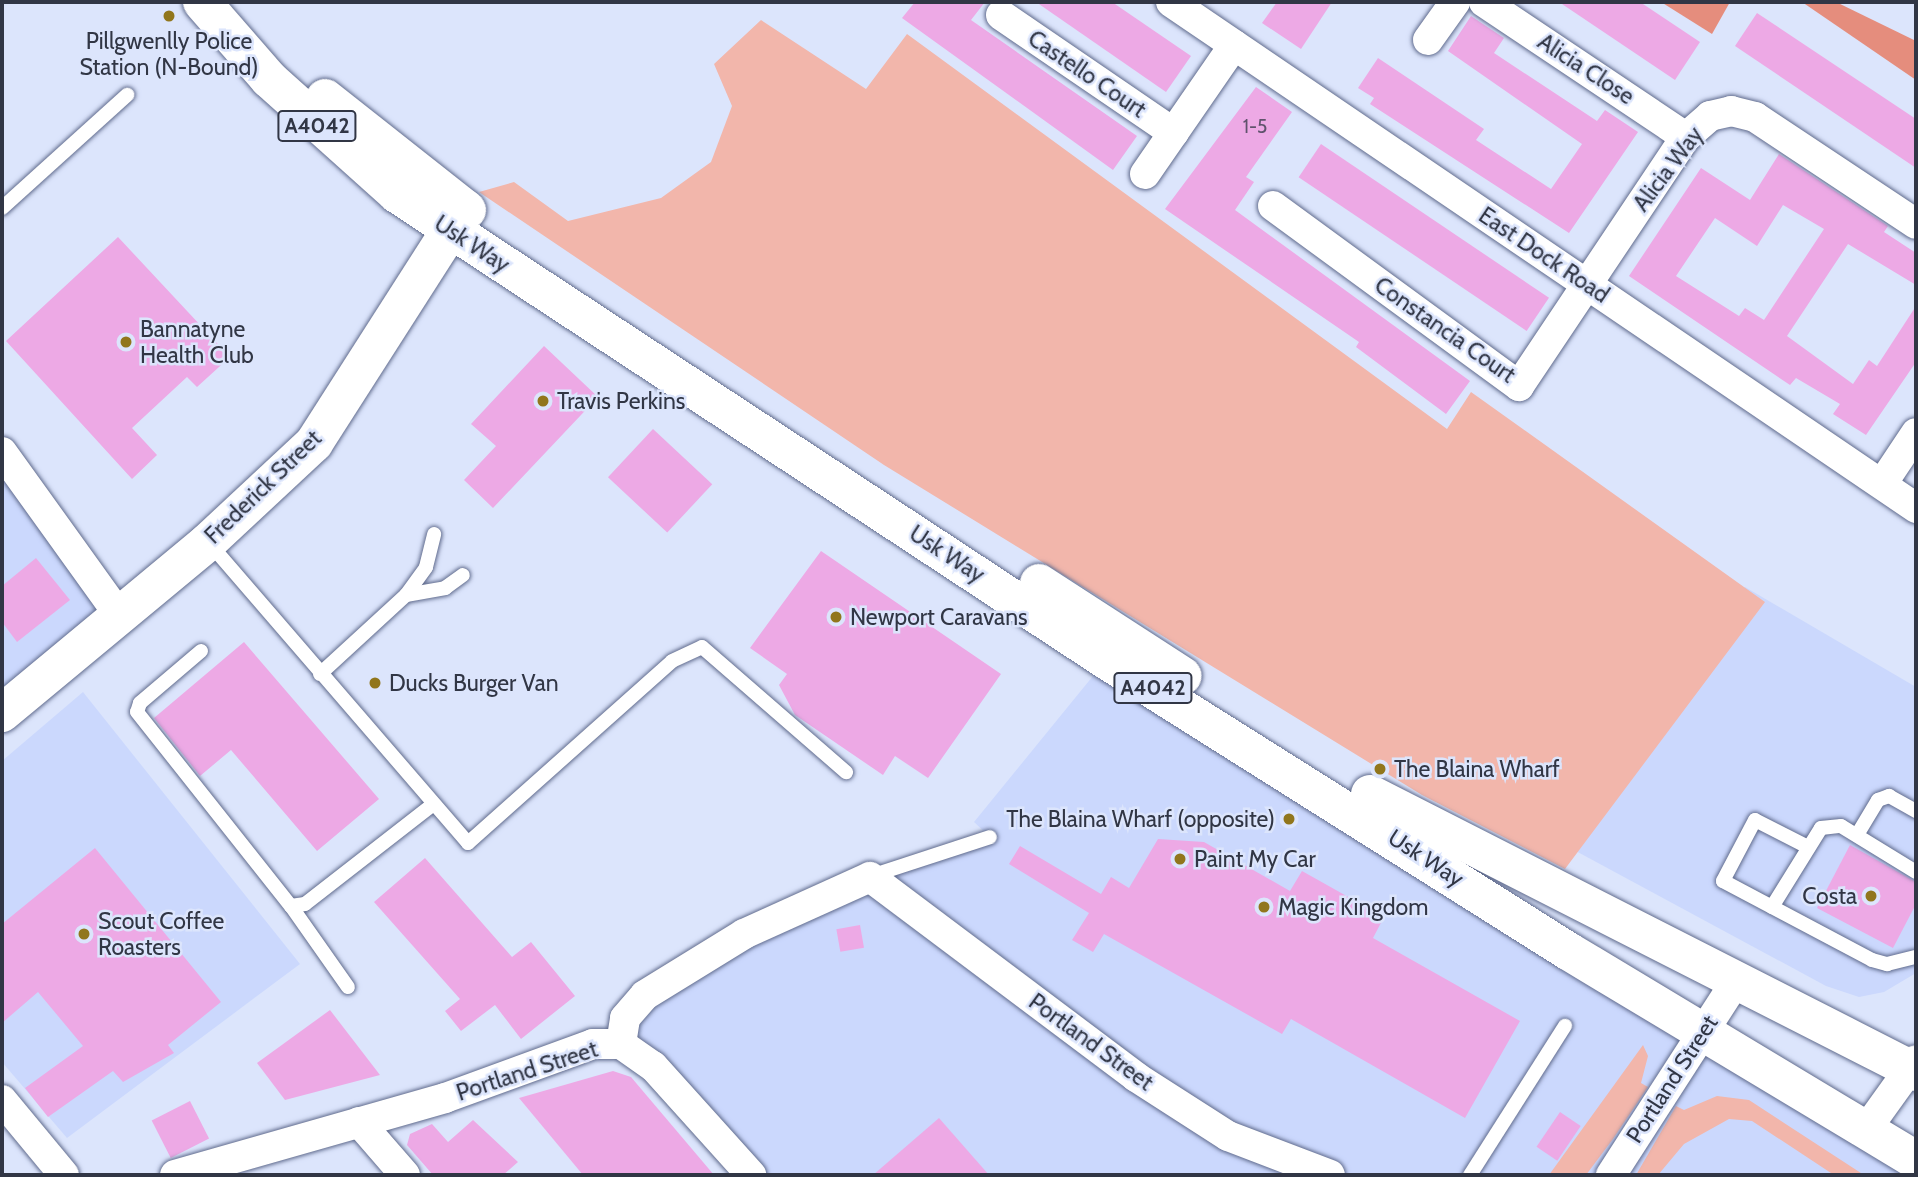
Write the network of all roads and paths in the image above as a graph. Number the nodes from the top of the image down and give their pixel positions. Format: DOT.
graph roads {
  1 [pos="202,2"];
  2 [pos="235,2"];
  3 [pos="1171,2"];
  4 [pos="1455,2"];
  5 [pos="1484,2"];
  6 [pos="1001,15"];
  7 [pos="1428,40"];
  8 [pos="1234,46"];
  9 [pos="127,95"];
  10 [pos="1174,133"];
  11 [pos="1686,137"];
  12 [pos="1145,174"];
  13 [pos="1273,206"];
  14 [pos="2,208"];
  15 [pos="457,219"];
  16 [pos="1916,224"];
  17 [pos="1586,283"];
  18 [pos="1916,433"];
  19 [pos="2,452"];
  20 [pos="1882,484"];
  21 [pos="1916,508"];
  22 [pos="433,534"];
  23 [pos="208,542"];
  24 [pos="463,575"];
  25 [pos="406,596"];
  26 [pos="117,612"];
  27 [pos="201,651"];
  28 [pos="320,674"];
  29 [pos="2,713"];
  30 [pos="846,772"];
  31 [pos="431,806"];
  32 [pos="1916,811"];
  33 [pos="1857,835"];
  34 [pos="990,837"];
  35 [pos="1806,846"];
  36 [pos="1916,872"];
  37 [pos="870,877"];
  38 [pos="291,906"];
  39 [pos="1772,907"];
  40 [pos="1916,957"];
  41 [pos="1734,984"];
  42 [pos="348,987"];
  43 [pos="1565,1026"];
  44 [pos="1702,1032"];
  45 [pos="621,1044"];
  46 [pos="1914,1067"];
  47 [pos="2,1100"];
  48 [pos="359,1122"];
  49 [pos="1866,1131"];
  50 [pos="1916,1160"];
  51 [pos="64,1175"];
  52 [pos="175,1175"];
  53 [pos="405,1175"];
  54 [pos="751,1175"];
  55 [pos="1330,1175"];
  56 [pos="1470,1175"];
  57 [pos="1611,1175"];
  1 -- 15 [label="main road, Usk Way / A4042"];
  2 -- 15 [label="main road, Usk Way / A4042"];
  3 -- 8 [label="street, East Dock Road"];
  4 -- 7 [label="street"];
  5 -- 11 [label="street, Alicia Close"];
  6 -- 10 [label="street, Castello Court"];
  8 -- 10 [label="street"];
  8 -- 17 [label="street, East Dock Road"];
  9 -- 14 [label="lane"];
  10 -- 12 [label="street"];
  11 -- 16 [label="street, Alicia Way"];
  11 -- 17 [label="street, Alicia Way"];
  13 -- 17 [label="street, Constancia Court"];
  15 -- 23 [label="main road, Frederick Street"];
  15 -- 41 [label="main road, Usk Way / A4042"];
  15 -- 44 [label="main road, Usk Way / A4042"];
  17 -- 20 [label="street, East Dock Road"];
  18 -- 20 [label="street"];
  19 -- 26 [label="street"];
  20 -- 21 [label="street, East Dock Road"];
  22 -- 25 [label="lane"];
  23 -- 26 [label="main road, Frederick Street"];
  23 -- 28 [label="lane"];
  24 -- 25 [label="lane"];
  25 -- 28 [label="lane"];
  26 -- 29 [label="main road, Frederick Street"];
  27 -- 38 [label="lane"];
  28 -- 31 [label="lane"];
  30 -- 31 [label="lane"];
  31 -- 38 [label="lane"];
  32 -- 33 [label="lane"];
  33 -- 35 [label="lane"];
  33 -- 36 [label="lane"];
  34 -- 37 [label="lane, Portland Street"];
  35 -- 39 [label="lane"];
  35 -- 39 [label="lane"];
  37 -- 45 [label="street, Portland Street"];
  37 -- 55 [label="street, Portland Street"];
  38 -- 42 [label="lane"];
  39 -- 40 [label="lane"];
  41 -- 44 [label="street, Portland Street"];
  41 -- 46 [label="main road, Usk Way / A4042"];
  43 -- 56 [label="lane"];
  44 -- 49 [label="main road, Usk Way / A4042"];
  44 -- 57 [label="street, Portland Street"];
  45 -- 48 [label="street, Portland Street"];
  45 -- 54 [label="street"];
  46 -- 49 [label="street"];
  47 -- 51 [label="street"];
  48 -- 52 [label="street, Portland Street"];
  48 -- 53 [label="street"];
  49 -- 50 [label="main road, Usk Way / A4042"];
}
